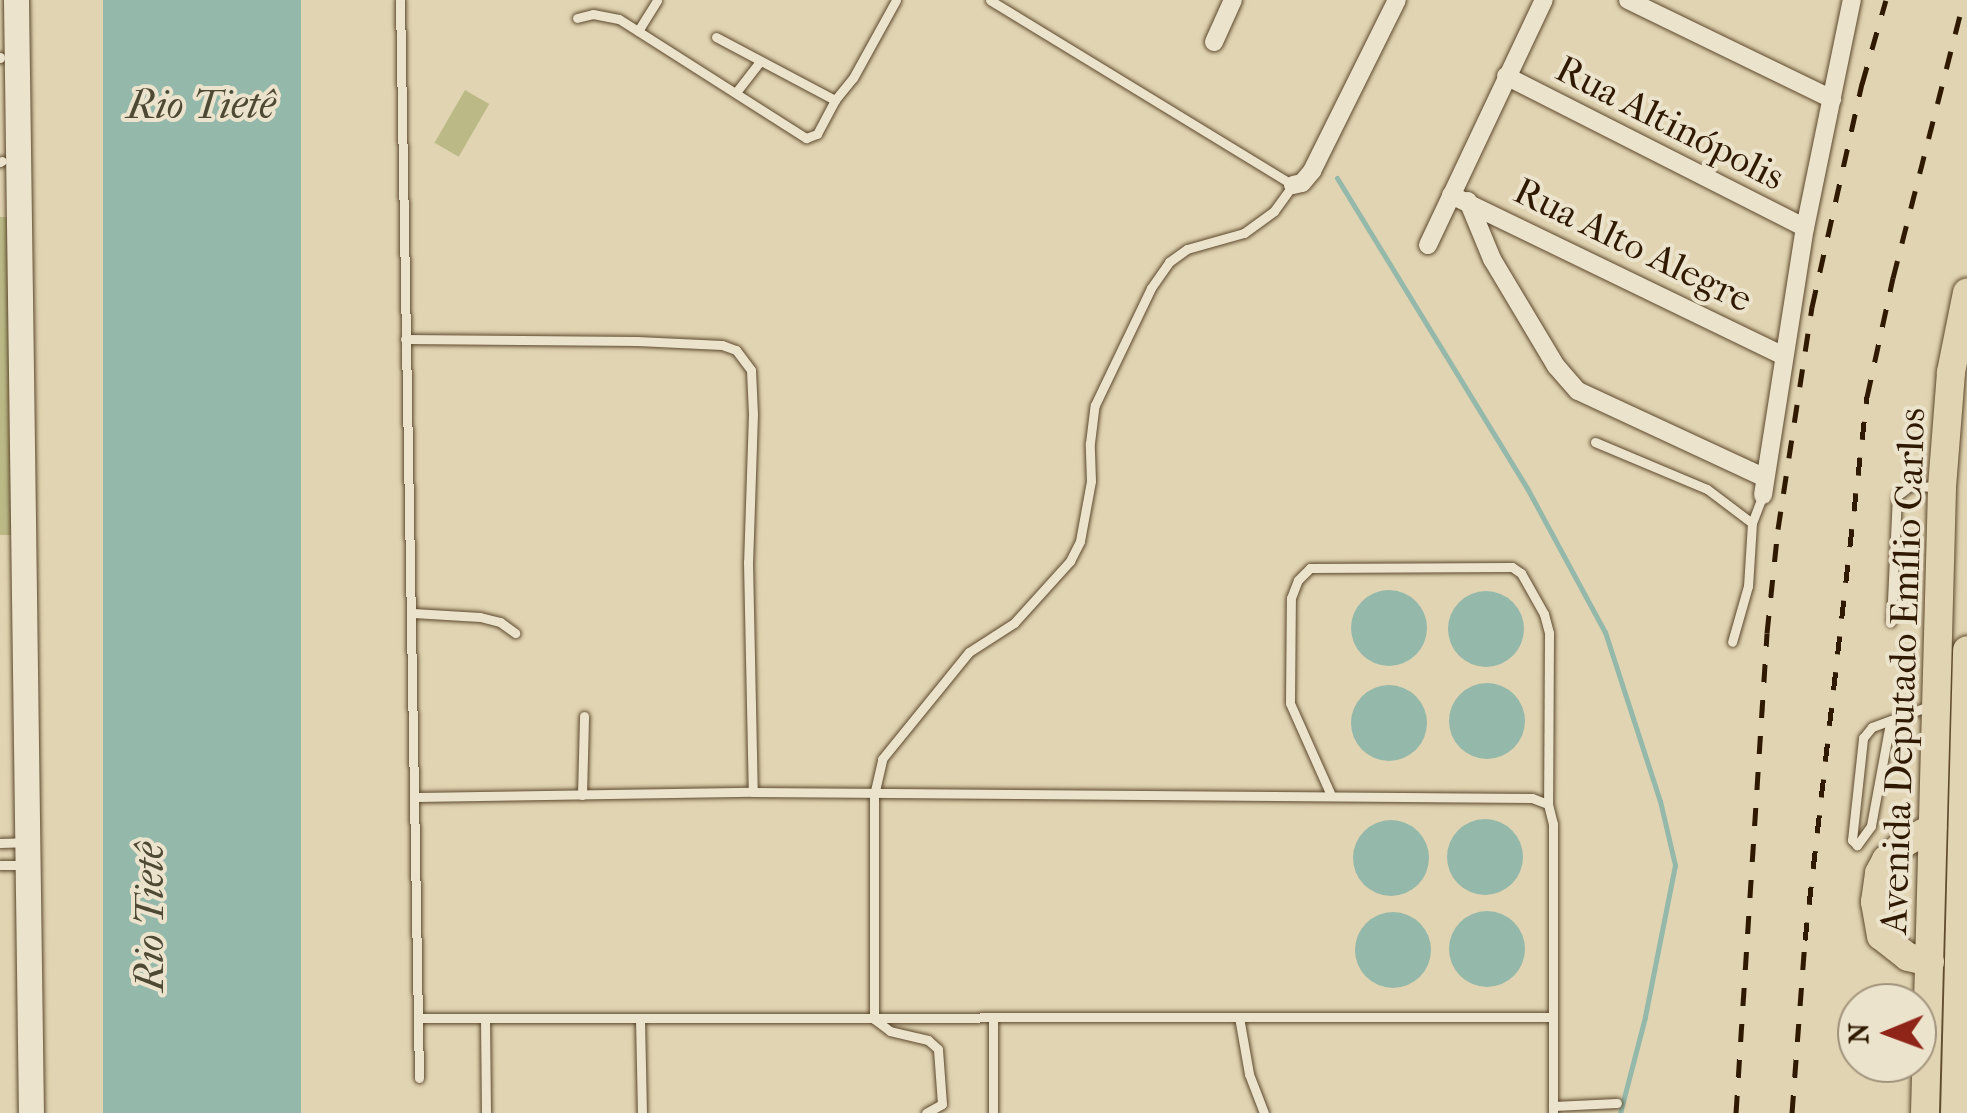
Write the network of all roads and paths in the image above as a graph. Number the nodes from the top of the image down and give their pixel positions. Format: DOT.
graph roads {
  1 [pos="400,0"];
  2 [pos="657,0"];
  3 [pos="896,0"];
  4 [pos="990,0"];
  5 [pos="1233,0"];
  6 [pos="1397,0"];
  7 [pos="1544,0"];
  8 [pos="1628,0"];
  9 [pos="1852,0"];
  10 [pos="11,10"];
  11 [pos="578,18"];
  12 [pos="638,31"];
  13 [pos="716,38"];
  14 [pos="1214,42"];
  15 [pos="0,58"];
  16 [pos="760,62"];
  17 [pos="1506,76"];
  18 [pos="737,90"];
  19 [pos="1832,99"];
  20 [pos="835,100"];
  21 [pos="1,162"];
  22 [pos="1293,185"];
  23 [pos="18,190"];
  24 [pos="1460,198"];
  25 [pos="1805,228"];
  26 [pos="1428,245"];
  27 [pos="1967,293"];
  28 [pos="404,339"];
  29 [pos="1784,356"];
  30 [pos="1959,371"];
  31 [pos="1595,442"];
  32 [pos="1764,486"];
  33 [pos="1942,488"];
  34 [pos="1752,522"];
  35 [pos="413,612"];
  36 [pos="1891,622"];
  37 [pos="515,633"];
  38 [pos="1732,642"];
  39 [pos="1967,650"];
  40 [pos="1936,702"];
  41 [pos="584,716"];
  42 [pos="1890,723"];
  43 [pos="753,792"];
  44 [pos="1330,793"];
  45 [pos="582,794"];
  46 [pos="874,795"];
  47 [pos="417,797"];
  48 [pos="1548,804"];
  49 [pos="1932,828"];
  50 [pos="17,850"];
  51 [pos="0,865"];
  52 [pos="1930,962"];
  53 [pos="1963,964"];
  54 [pos="1552,1016"];
  55 [pos="1239,1017"];
  56 [pos="418,1018"];
  57 [pos="485,1018"];
  58 [pos="993,1018"];
  59 [pos="640,1019"];
  60 [pos="874,1019"];
  61 [pos="418,1078"];
  62 [pos="1617,1103"];
  63 [pos="1552,1109"];
  64 [pos="31,1113"];
  65 [pos="486,1113"];
  66 [pos="642,1113"];
  67 [pos="926,1113"];
  68 [pos="994,1113"];
  69 [pos="1264,1113"];
  70 [pos="1925,1113"];
  71 [pos="1955,1113"];
  1 -- 28 [label="lane"];
  2 -- 12 [label="lane"];
  3 -- 20 [label="lane"];
  4 -- 22 [label="lane"];
  5 -- 14 [label="street"];
  6 -- 22 [label="street"];
  7 -- 17 [label="street"];
  8 -- 19 [label="street"];
  9 -- 19 [label="street"];
  10 -- 15 [label="main road"];
  10 -- 23 [label="main road"];
  11 -- 12 [label="lane"];
  12 -- 18 [label="lane"];
  13 -- 16 [label="lane"];
  15 -- 21 [label="main road"];
  16 -- 18 [label="lane"];
  16 -- 20 [label="lane"];
  17 -- 24 [label="street"];
  17 -- 25 [label="street, Rua Altinópolis"];
  18 -- 20 [label="lane"];
  19 -- 25 [label="street"];
  21 -- 23 [label="main road"];
  22 -- 46 [label="lane"];
  23 -- 50 [label="main road"];
  24 -- 26 [label="street"];
  24 -- 29 [label="street, Rua Alto Alegre"];
  24 -- 32 [label="street"];
  25 -- 29 [label="street"];
  27 -- 30 [label="main road, Avenida Deputado Emílio Carlos"];
  28 -- 35 [label="lane"];
  28 -- 43 [label="lane"];
  29 -- 32 [label="street"];
  30 -- 33 [label="main road, Avenida Deputado Emílio Carlos"];
  31 -- 34 [label="lane"];
  32 -- 34 [label="lane"];
  33 -- 36 [label="lane"];
  33 -- 40 [label="main road, Avenida Deputado Emílio Carlos"];
  34 -- 38 [label="lane"];
  35 -- 37 [label="lane"];
  35 -- 47 [label="lane"];
  39 -- 53 [label="main road, Avenida Deputado Emílio Carlos"];
  40 -- 42 [label="lane"];
  40 -- 49 [label="main road, Avenida Deputado Emílio Carlos"];
  41 -- 45 [label="lane"];
  42 -- 42 [label="lane"];
  43 -- 45 [label="lane"];
  43 -- 46 [label="lane"];
  44 -- 46 [label="lane"];
  44 -- 48 [label="lane"];
  44 -- 48 [label="lane"];
  45 -- 47 [label="lane"];
  46 -- 60 [label="lane"];
  47 -- 56 [label="lane"];
  48 -- 54 [label="lane"];
  49 -- 52 [label="main road, Avenida Deputado Emílio Carlos"];
  49 -- 52 [label="main road"];
  50 -- 51 [label="lane"];
  50 -- 64 [label="main road"];
  52 -- 53 [label="street"];
  52 -- 70 [label="main road, Avenida Deputado Emílio Carlos"];
  53 -- 71 [label="main road, Avenida Deputado Emílio Carlos"];
  54 -- 55 [label="lane"];
  54 -- 63 [label="lane"];
  55 -- 58 [label="lane"];
  55 -- 69 [label="lane"];
  56 -- 57 [label="lane"];
  56 -- 61 [label="lane"];
  57 -- 59 [label="lane"];
  57 -- 65 [label="lane"];
  58 -- 60 [label="lane"];
  58 -- 68 [label="lane"];
  59 -- 60 [label="lane"];
  59 -- 66 [label="lane"];
  60 -- 67 [label="lane"];
  62 -- 63 [label="lane"];
}
